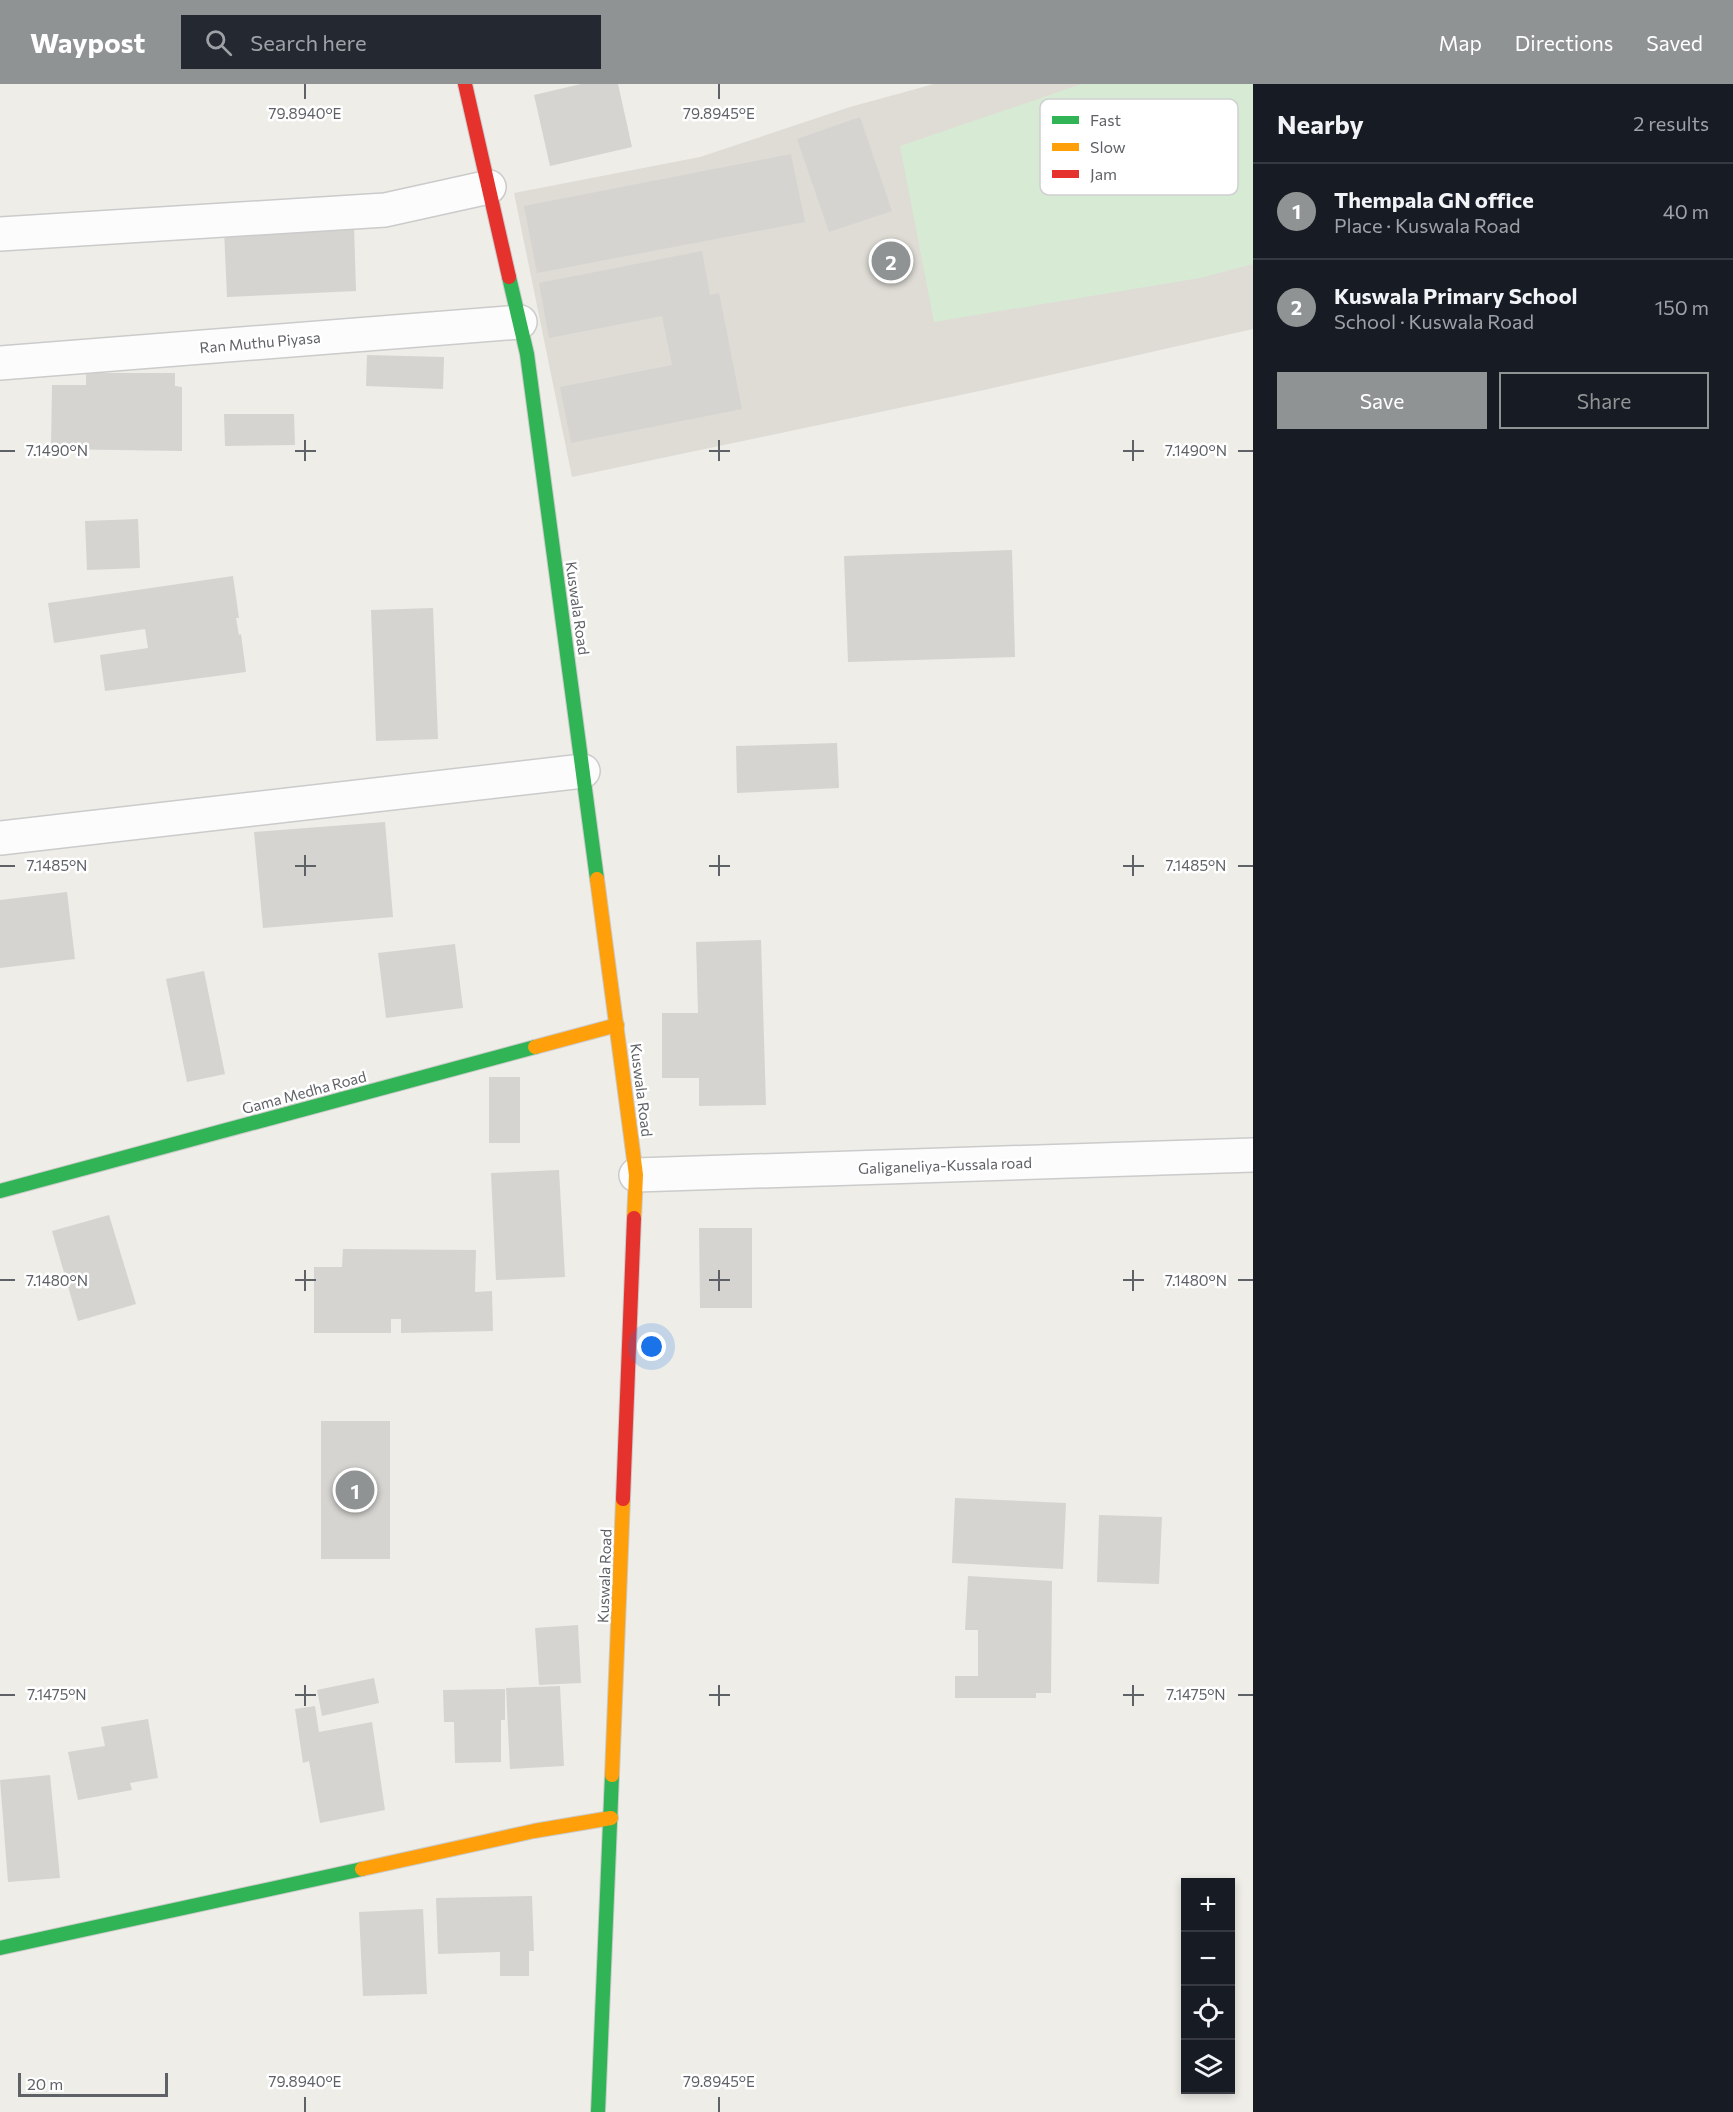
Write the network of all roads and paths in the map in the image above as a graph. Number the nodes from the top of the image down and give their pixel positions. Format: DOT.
graph roads {
  1 [pos="465,84"];
  2 [pos="489,187"];
  3 [pos="0,234"];
  4 [pos="520,321"];
  5 [pos="0,363"];
  6 [pos="583,771"];
  7 [pos="0,838"];
  8 [pos="617,1025"];
  9 [pos="1253,1155"];
  10 [pos="636,1175"];
  11 [pos="0,1191"];
  12 [pos="611,1818"];
  13 [pos="0,1948"];
  14 [pos="597,2112"];
  1 -- 2 [label="street, Kuswala Road"];
  2 -- 3 [label="street"];
  2 -- 4 [label="street, Kuswala Road"];
  4 -- 5 [label="street, Ran Muthu Piyasa"];
  4 -- 6 [label="street, Kuswala Road"];
  6 -- 7 [label="street"];
  6 -- 8 [label="street, Kuswala Road"];
  8 -- 10 [label="street, Kuswala Road"];
  8 -- 11 [label="street, Gama Medha Road"];
  9 -- 10 [label="street, Galiganeliya-Kussala road"];
  10 -- 12 [label="street, Kuswala Road"];
  12 -- 13 [label="street"];
  12 -- 14 [label="street, Kuswala Road"];
}
